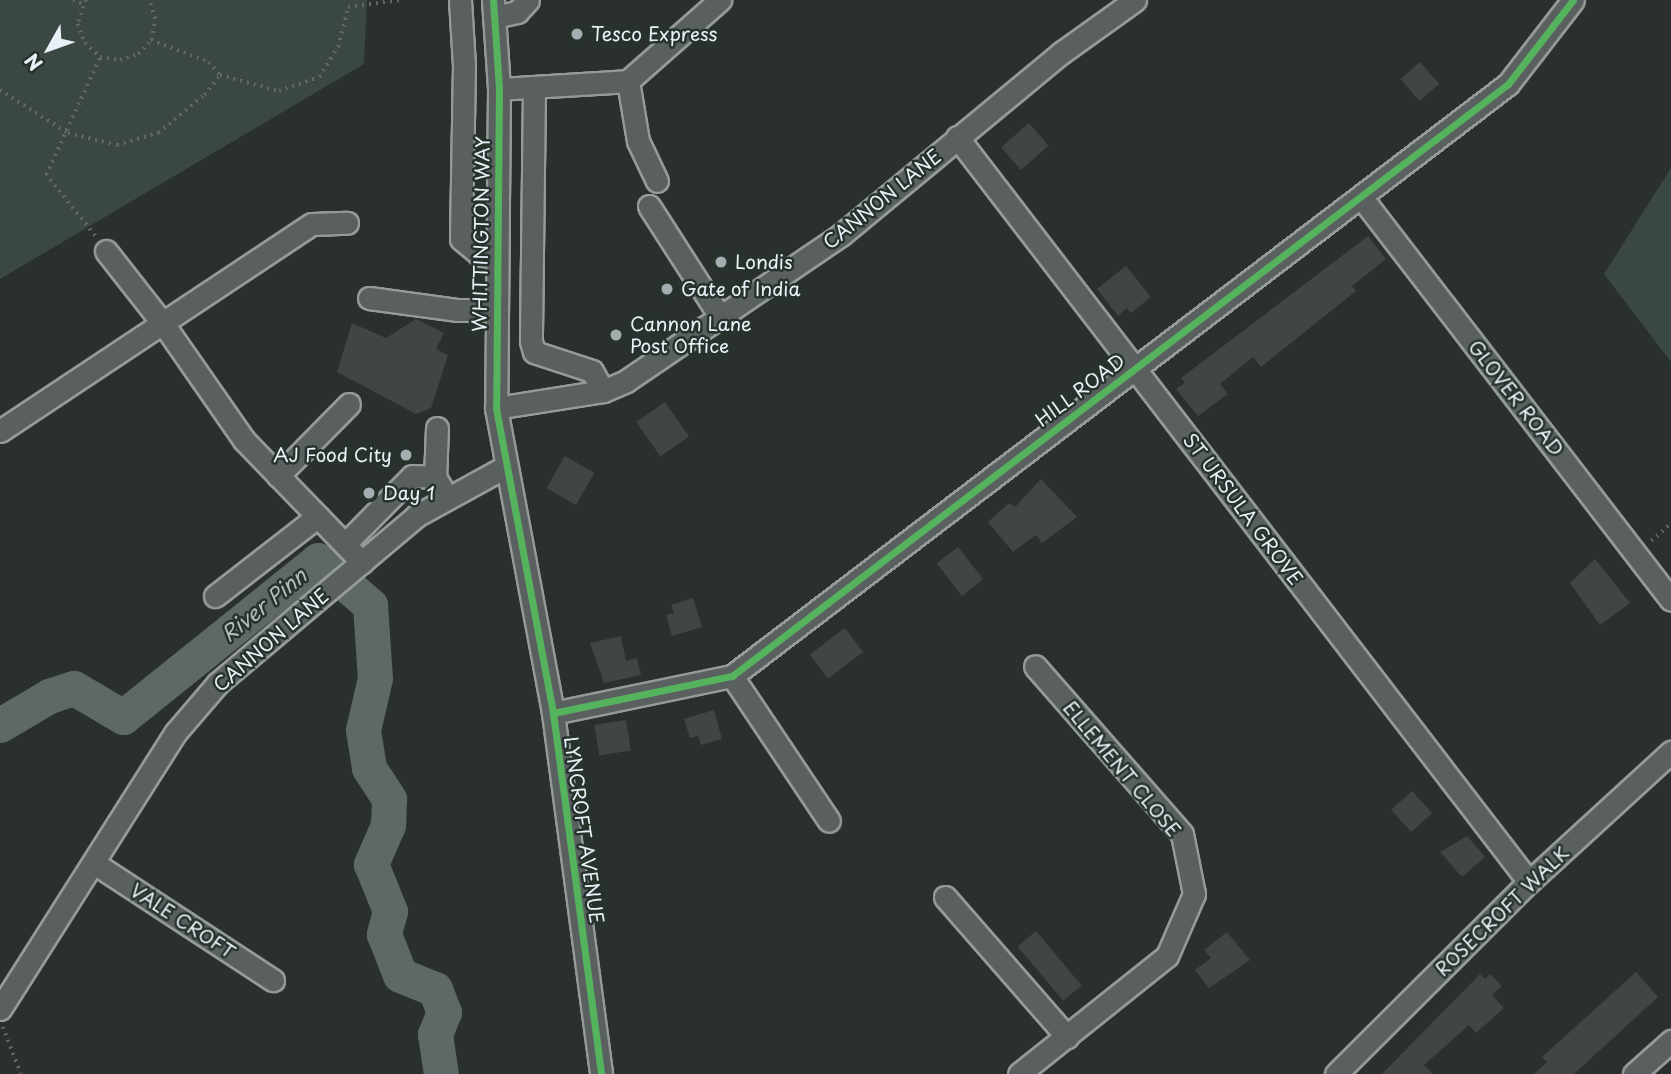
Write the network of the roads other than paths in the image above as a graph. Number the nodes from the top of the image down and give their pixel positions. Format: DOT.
graph roads {
  1 [pos="460,0"];
  2 [pos="528,0"];
  3 [pos="720,0"];
  4 [pos="1135,0"];
  5 [pos="1573,0"];
  6 [pos="494,8"];
  7 [pos="628,81"];
  8 [pos="499,89"];
  9 [pos="534,89"];
  10 [pos="957,137"];
  11 [pos="657,181"];
  12 [pos="1361,197"];
  13 [pos="649,206"];
  14 [pos="347,223"];
  15 [pos="106,251"];
  16 [pos="496,256"];
  17 [pos="369,298"];
  18 [pos="497,310"];
  19 [pos="721,318"];
  20 [pos="164,325"];
  21 [pos="1135,368"];
  22 [pos="603,391"];
  23 [pos="349,404"];
  24 [pos="496,408"];
  25 [pos="437,428"];
  26 [pos="0,431"];
  27 [pos="505,467"];
  28 [pos="278,476"];
  29 [pos="435,477"];
  30 [pos="446,497"];
  31 [pos="318,516"];
  32 [pos="345,544"];
  33 [pos="356,567"];
  34 [pos="215,596"];
  35 [pos="1671,600"];
  36 [pos="1035,666"];
  37 [pos="732,676"];
  38 [pos="553,713"];
  39 [pos="1671,752"];
  40 [pos="829,821"];
  41 [pos="94,863"];
  42 [pos="1529,882"];
  43 [pos="945,897"];
  44 [pos="273,980"];
  45 [pos="0,1009"];
  46 [pos="1067,1037"];
  47 [pos="1671,1041"];
  48 [pos="601,1074"];
  49 [pos="1019,1074"];
  50 [pos="1336,1074"];
  51 [pos="1634,1074"];
  1 -- 16 [label="street, WHITTINGTON WAY"];
  2 -- 6 [label="street, WHITTINGTON WAY"];
  3 -- 7 [label="street"];
  4 -- 10 [label="street, CANNON LANE"];
  5 -- 12 [label="street, HILL ROAD"];
  6 -- 8 [label="street, WHITTINGTON WAY"];
  7 -- 9 [label="street"];
  7 -- 11 [label="street"];
  8 -- 9 [label="street"];
  8 -- 16 [label="street, WHITTINGTON WAY"];
  9 -- 22 [label="street"];
  10 -- 19 [label="street, CANNON LANE"];
  10 -- 21 [label="street, ST URSULA GROVE"];
  12 -- 21 [label="street, HILL ROAD"];
  12 -- 35 [label="street, GLOVER ROAD"];
  13 -- 19 [label="street"];
  14 -- 20 [label="street"];
  15 -- 20 [label="street"];
  16 -- 18 [label="street, WHITTINGTON WAY"];
  17 -- 18 [label="street"];
  18 -- 24 [label="street, WHITTINGTON WAY"];
  19 -- 22 [label="street, CANNON LANE"];
  20 -- 26 [label="street"];
  20 -- 28 [label="street"];
  21 -- 37 [label="street, HILL ROAD"];
  21 -- 42 [label="street, ST URSULA GROVE"];
  22 -- 24 [label="street, CANNON LANE"];
  23 -- 28 [label="street"];
  24 -- 27 [label="street, WHITTINGTON WAY"];
  25 -- 29 [label="street"];
  27 -- 30 [label="street, CANNON LANE"];
  27 -- 38 [label="street, LYNCROFT AVENUE"];
  28 -- 31 [label="street"];
  29 -- 30 [label="street"];
  29 -- 32 [label="street"];
  30 -- 33 [label="street, CANNON LANE"];
  31 -- 32 [label="street"];
  31 -- 34 [label="street"];
  32 -- 33 [label="street"];
  33 -- 41 [label="street, CANNON LANE"];
  36 -- 46 [label="street, ELLEMENT CLOSE"];
  37 -- 38 [label="street, HILL ROAD"];
  37 -- 40 [label="street"];
  38 -- 48 [label="street, LYNCROFT AVENUE"];
  39 -- 42 [label="street, ROSECROFT WALK"];
  41 -- 44 [label="street, VALE CROFT"];
  41 -- 45 [label="street, CANNON LANE"];
  42 -- 50 [label="street, ROSECROFT WALK"];
  43 -- 46 [label="street"];
  46 -- 49 [label="street, ELLEMENT CLOSE"];
  47 -- 51 [label="street"];
}
